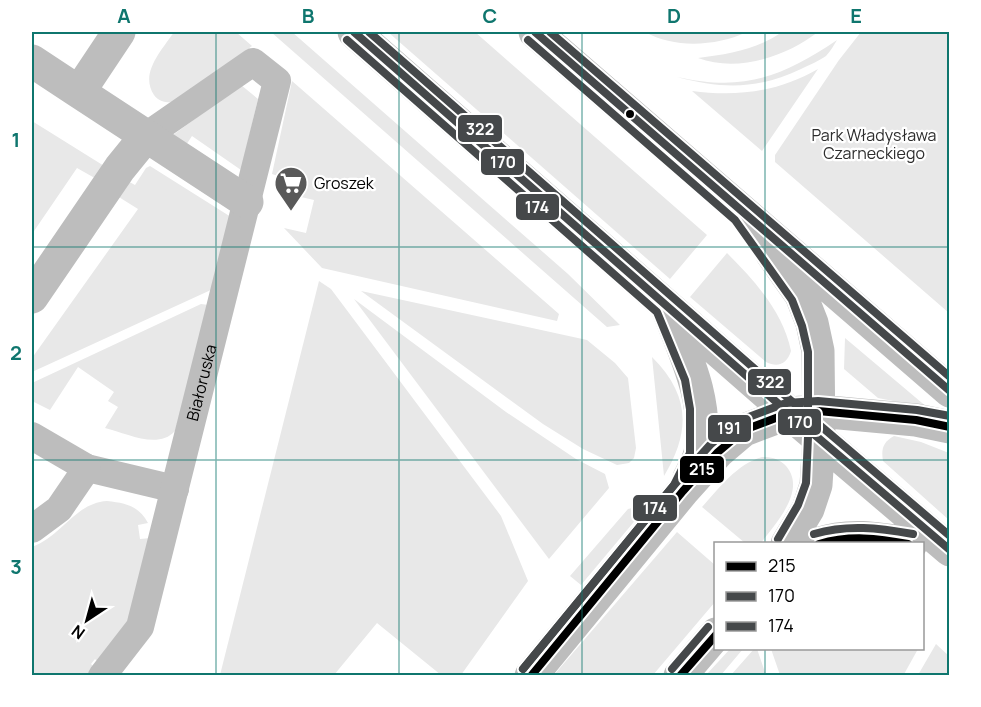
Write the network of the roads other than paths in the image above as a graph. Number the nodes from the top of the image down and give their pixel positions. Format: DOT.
graph roads {
  1 [pos="119,32"];
  2 [pos="354,32"];
  3 [pos="535,32"];
  4 [pos="32,61"];
  5 [pos="79,92"];
  6 [pos="146,136"];
  7 [pos="247,202"];
  8 [pos="743,213"];
  9 [pos="32,297"];
  10 [pos="666,306"];
  11 [pos="950,391"];
  12 [pos="809,421"];
  13 [pos="950,427"];
  14 [pos="32,436"];
  15 [pos="87,468"];
  16 [pos="175,489"];
  17 [pos="683,491"];
  18 [pos="32,529"];
  19 [pos="788,542"];
  20 [pos="821,542"];
  21 [pos="904,542"];
  22 [pos="924,545"];
  23 [pos="950,550"];
  24 [pos="714,635"];
  25 [pos="102,675"];
  26 [pos="531,675"];
  27 [pos="680,675"];
  1 -- 5 [label="street"];
  2 -- 10 [label="street"];
  3 -- 8 [label="street"];
  4 -- 5 [label="street"];
  5 -- 6 [label="street"];
  6 -- 7 [label="street"];
  6 -- 7 [label="street, Białoruska"];
  6 -- 9 [label="street"];
  7 -- 16 [label="street, Białoruska"];
  8 -- 11 [label="street"];
  8 -- 12 [label="street"];
  10 -- 12 [label="street"];
  10 -- 17 [label="street"];
  12 -- 13 [label="street"];
  12 -- 17 [label="street"];
  12 -- 19 [label="street"];
  12 -- 23 [label="street"];
  14 -- 15 [label="street"];
  15 -- 16 [label="street"];
  15 -- 18 [label="street"];
  16 -- 25 [label="street, Białoruska"];
  17 -- 26 [label="street"];
  20 -- 21 [label="street"];
  22 -- 23 [label="street"];
  24 -- 27 [label="street"];
}
